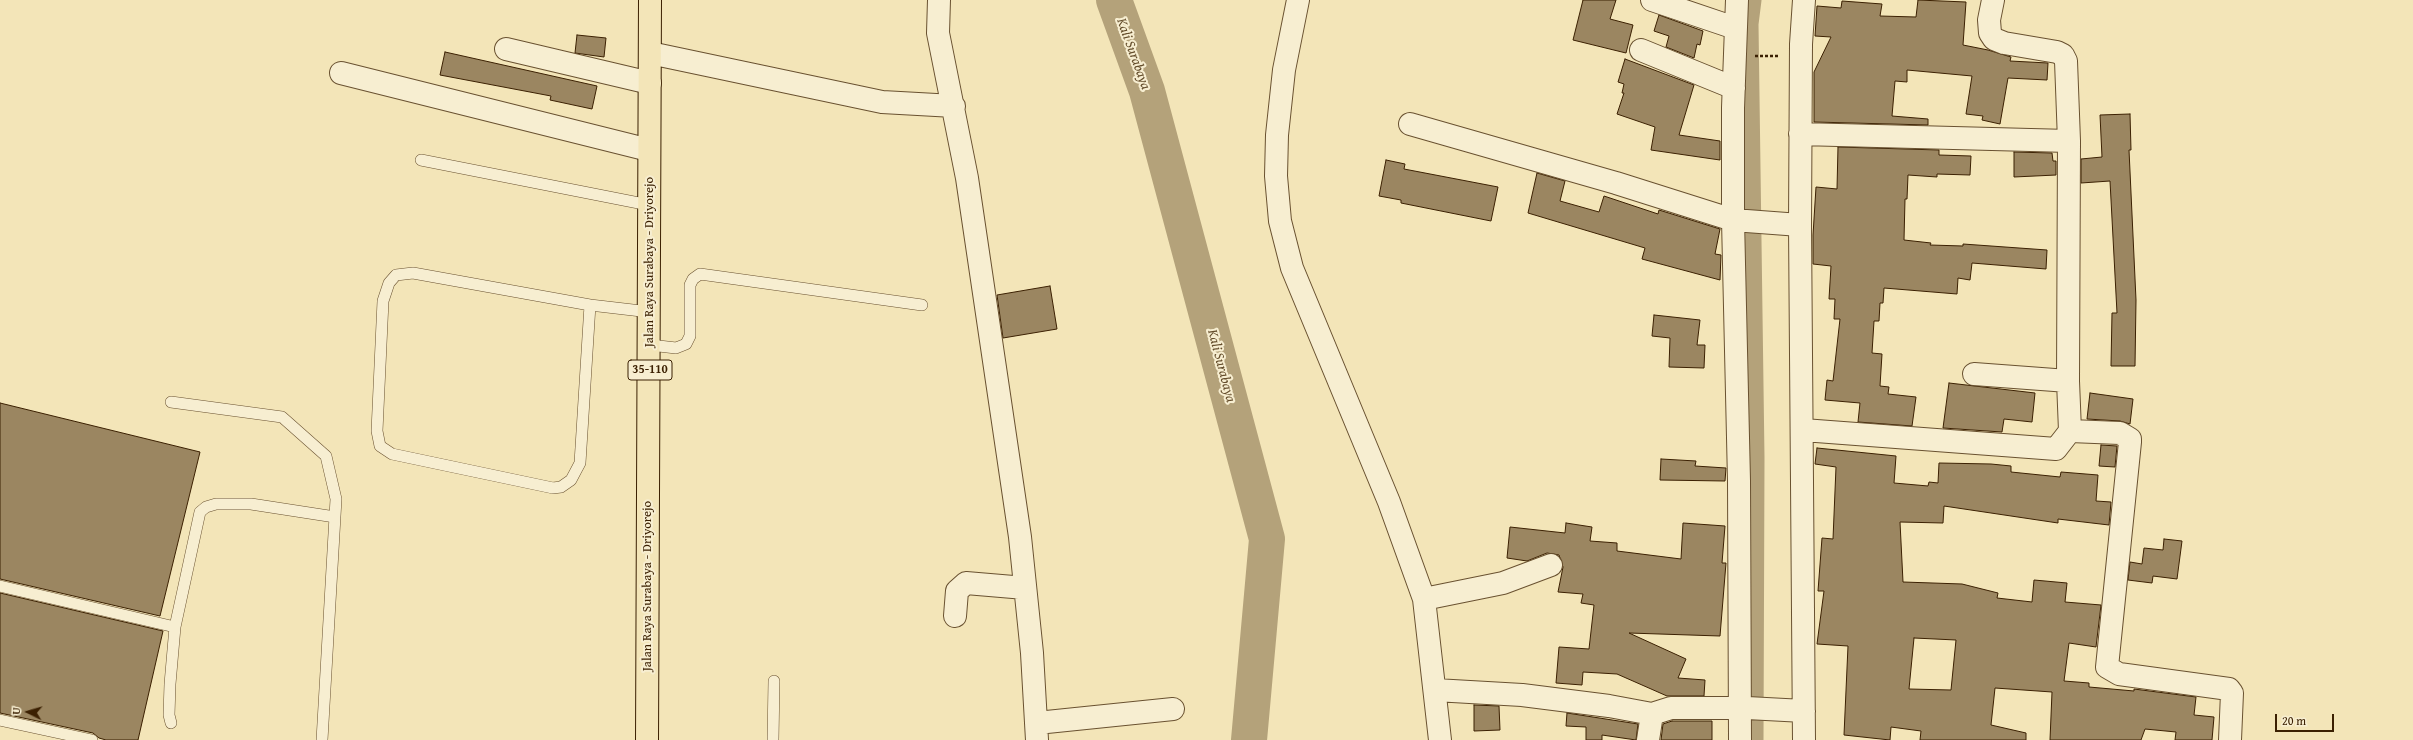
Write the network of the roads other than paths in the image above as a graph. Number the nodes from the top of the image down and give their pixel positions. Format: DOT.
graph roads {
  1 [pos="650,0"];
  2 [pos="939,0"];
  3 [pos="1298,0"];
  4 [pos="1652,0"];
  5 [pos="1737,0"];
  6 [pos="1804,0"];
  7 [pos="1993,0"];
  8 [pos="1735,28"];
  9 [pos="506,48"];
  10 [pos="1641,50"];
  11 [pos="650,53"];
  12 [pos="341,72"];
  13 [pos="650,83"];
  14 [pos="1734,88"];
  15 [pos="954,106"];
  16 [pos="1410,124"];
  17 [pos="1800,134"];
  18 [pos="2069,141"];
  19 [pos="650,150"];
  20 [pos="421,160"];
  21 [pos="649,205"];
  22 [pos="1738,221"];
  23 [pos="1793,224"];
  24 [pos="590,305"];
  25 [pos="922,305"];
  26 [pos="650,312"];
  27 [pos="650,345"];
  28 [pos="1974,374"];
  29 [pos="2068,381"];
  30 [pos="171,402"];
  31 [pos="1803,430"];
  32 [pos="2070,431"];
  33 [pos="335,517"];
  34 [pos="1551,565"];
  35 [pos="0,586"];
  36 [pos="1025,588"];
  37 [pos="1424,599"];
  38 [pos="955,616"];
  39 [pos="175,627"];
  40 [pos="774,681"];
  41 [pos="1435,690"];
  42 [pos="1743,708"];
  43 [pos="1173,709"];
  44 [pos="1797,711"];
  45 [pos="1652,714"];
  46 [pos="0,720"];
  47 [pos="171,723"];
  48 [pos="1037,732"];
  49 [pos="92,740"];
  50 [pos="322,740"];
  51 [pos="647,740"];
  52 [pos="773,740"];
  53 [pos="1440,740"];
  54 [pos="1648,740"];
  55 [pos="1740,740"];
  56 [pos="1804,740"];
  57 [pos="2230,740"];
  1 -- 11 [label="main road, Jalan Raya Surabaya - Driyorejo / 35-110"];
  2 -- 15 [label="street"];
  3 -- 37 [label="street"];
  4 -- 8 [label="street"];
  5 -- 8 [label="street"];
  6 -- 17 [label="street"];
  7 -- 18 [label="street"];
  8 -- 14 [label="street"];
  9 -- 13 [label="street"];
  10 -- 14 [label="street"];
  11 -- 13 [label="main road, Jalan Raya Surabaya - Driyorejo / 35-110"];
  11 -- 15 [label="street"];
  12 -- 19 [label="street"];
  13 -- 19 [label="main road, Jalan Raya Surabaya - Driyorejo / 35-110"];
  14 -- 22 [label="street"];
  15 -- 36 [label="street"];
  16 -- 22 [label="street"];
  17 -- 18 [label="street"];
  17 -- 23 [label="street"];
  18 -- 29 [label="street"];
  19 -- 21 [label="main road, Jalan Raya Surabaya - Driyorejo / 35-110"];
  20 -- 21 [label="lane"];
  21 -- 26 [label="main road, Jalan Raya Surabaya - Driyorejo / 35-110"];
  22 -- 23 [label="street"];
  22 -- 42 [label="street"];
  23 -- 31 [label="street"];
  24 -- 24 [label="lane"];
  24 -- 26 [label="lane"];
  25 -- 27 [label="lane"];
  26 -- 27 [label="main road, Jalan Raya Surabaya - Driyorejo / 35-110"];
  27 -- 51 [label="main road, Jalan Raya Surabaya - Driyorejo / 35-110"];
  28 -- 29 [label="street"];
  29 -- 32 [label="street"];
  30 -- 33 [label="lane"];
  31 -- 32 [label="street"];
  31 -- 44 [label="street"];
  32 -- 57 [label="street"];
  33 -- 39 [label="lane"];
  33 -- 50 [label="lane"];
  34 -- 37 [label="street"];
  35 -- 39 [label="lane"];
  36 -- 38 [label="street"];
  36 -- 48 [label="street"];
  37 -- 41 [label="street"];
  39 -- 47 [label="lane"];
  40 -- 52 [label="lane"];
  41 -- 45 [label="street"];
  41 -- 53 [label="street"];
  42 -- 44 [label="street"];
  42 -- 45 [label="street"];
  42 -- 55 [label="street"];
  43 -- 48 [label="street"];
  44 -- 56 [label="street"];
  45 -- 54 [label="street"];
  46 -- 49 [label="lane"];
}
